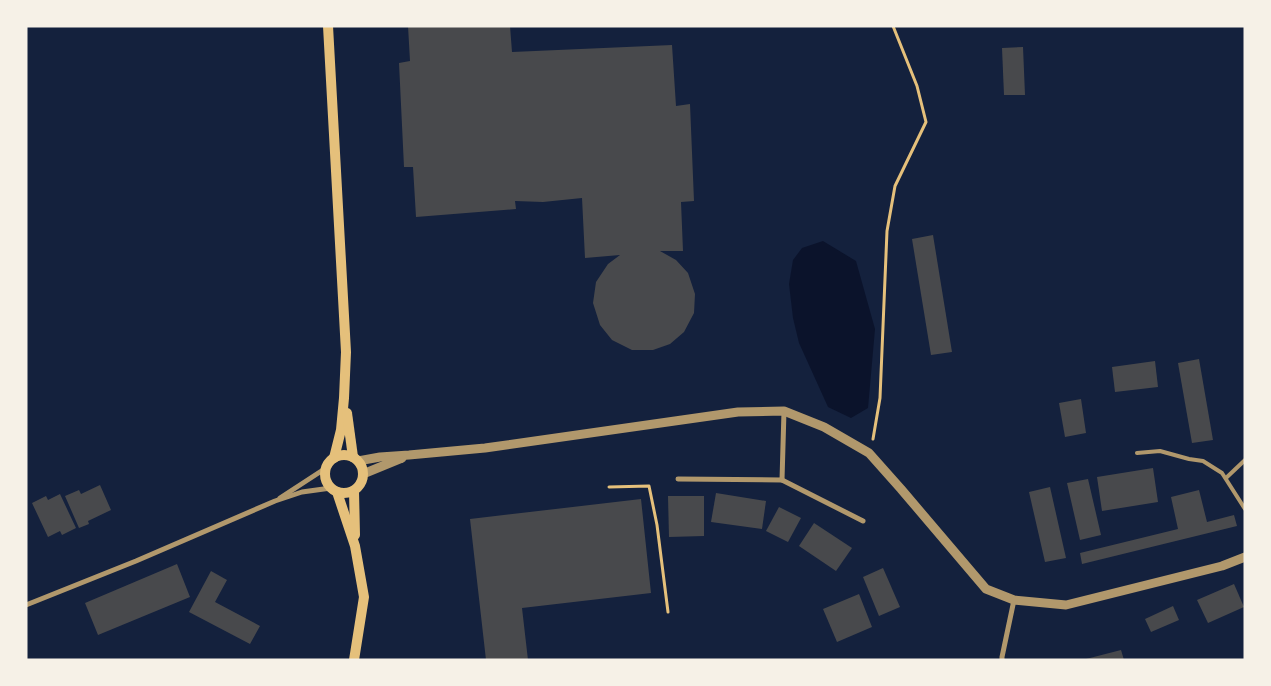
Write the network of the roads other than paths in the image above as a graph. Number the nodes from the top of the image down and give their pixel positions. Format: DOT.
graph roads {
  1 [pos="328,26"];
  2 [pos="344,398"];
  3 [pos="784,412"];
  4 [pos="1137,453"];
  5 [pos="409,455"];
  6 [pos="334,458"];
  7 [pos="355,459"];
  8 [pos="1245,460"];
  9 [pos="326,468"];
  10 [pos="363,474"];
  11 [pos="1226,478"];
  12 [pos="678,479"];
  13 [pos="782,480"];
  14 [pos="334,490"];
  15 [pos="354,491"];
  16 [pos="275,501"];
  17 [pos="1245,509"];
  18 [pos="863,521"];
  19 [pos="355,546"];
  20 [pos="1245,557"];
  21 [pos="1014,600"];
  22 [pos="26,605"];
  23 [pos="354,660"];
  24 [pos="1002,660"];
  1 -- 2 [label="main road"];
  2 -- 6 [label="main road"];
  2 -- 7 [label="main road"];
  3 -- 5 [label="street"];
  3 -- 13 [label="street"];
  3 -- 21 [label="street"];
  4 -- 11 [label="lane"];
  5 -- 7 [label="street"];
  5 -- 10 [label="street"];
  6 -- 7 [label="main road"];
  6 -- 9 [label="main road"];
  7 -- 10 [label="main road"];
  8 -- 11 [label="lane"];
  9 -- 14 [label="main road"];
  9 -- 16 [label="street"];
  10 -- 15 [label="main road"];
  11 -- 17 [label="lane"];
  12 -- 13 [label="street"];
  13 -- 18 [label="street"];
  14 -- 15 [label="main road"];
  14 -- 16 [label="street"];
  14 -- 19 [label="main road"];
  15 -- 19 [label="main road"];
  16 -- 22 [label="street"];
  19 -- 23 [label="main road"];
  20 -- 21 [label="street"];
  21 -- 24 [label="street"];
}
